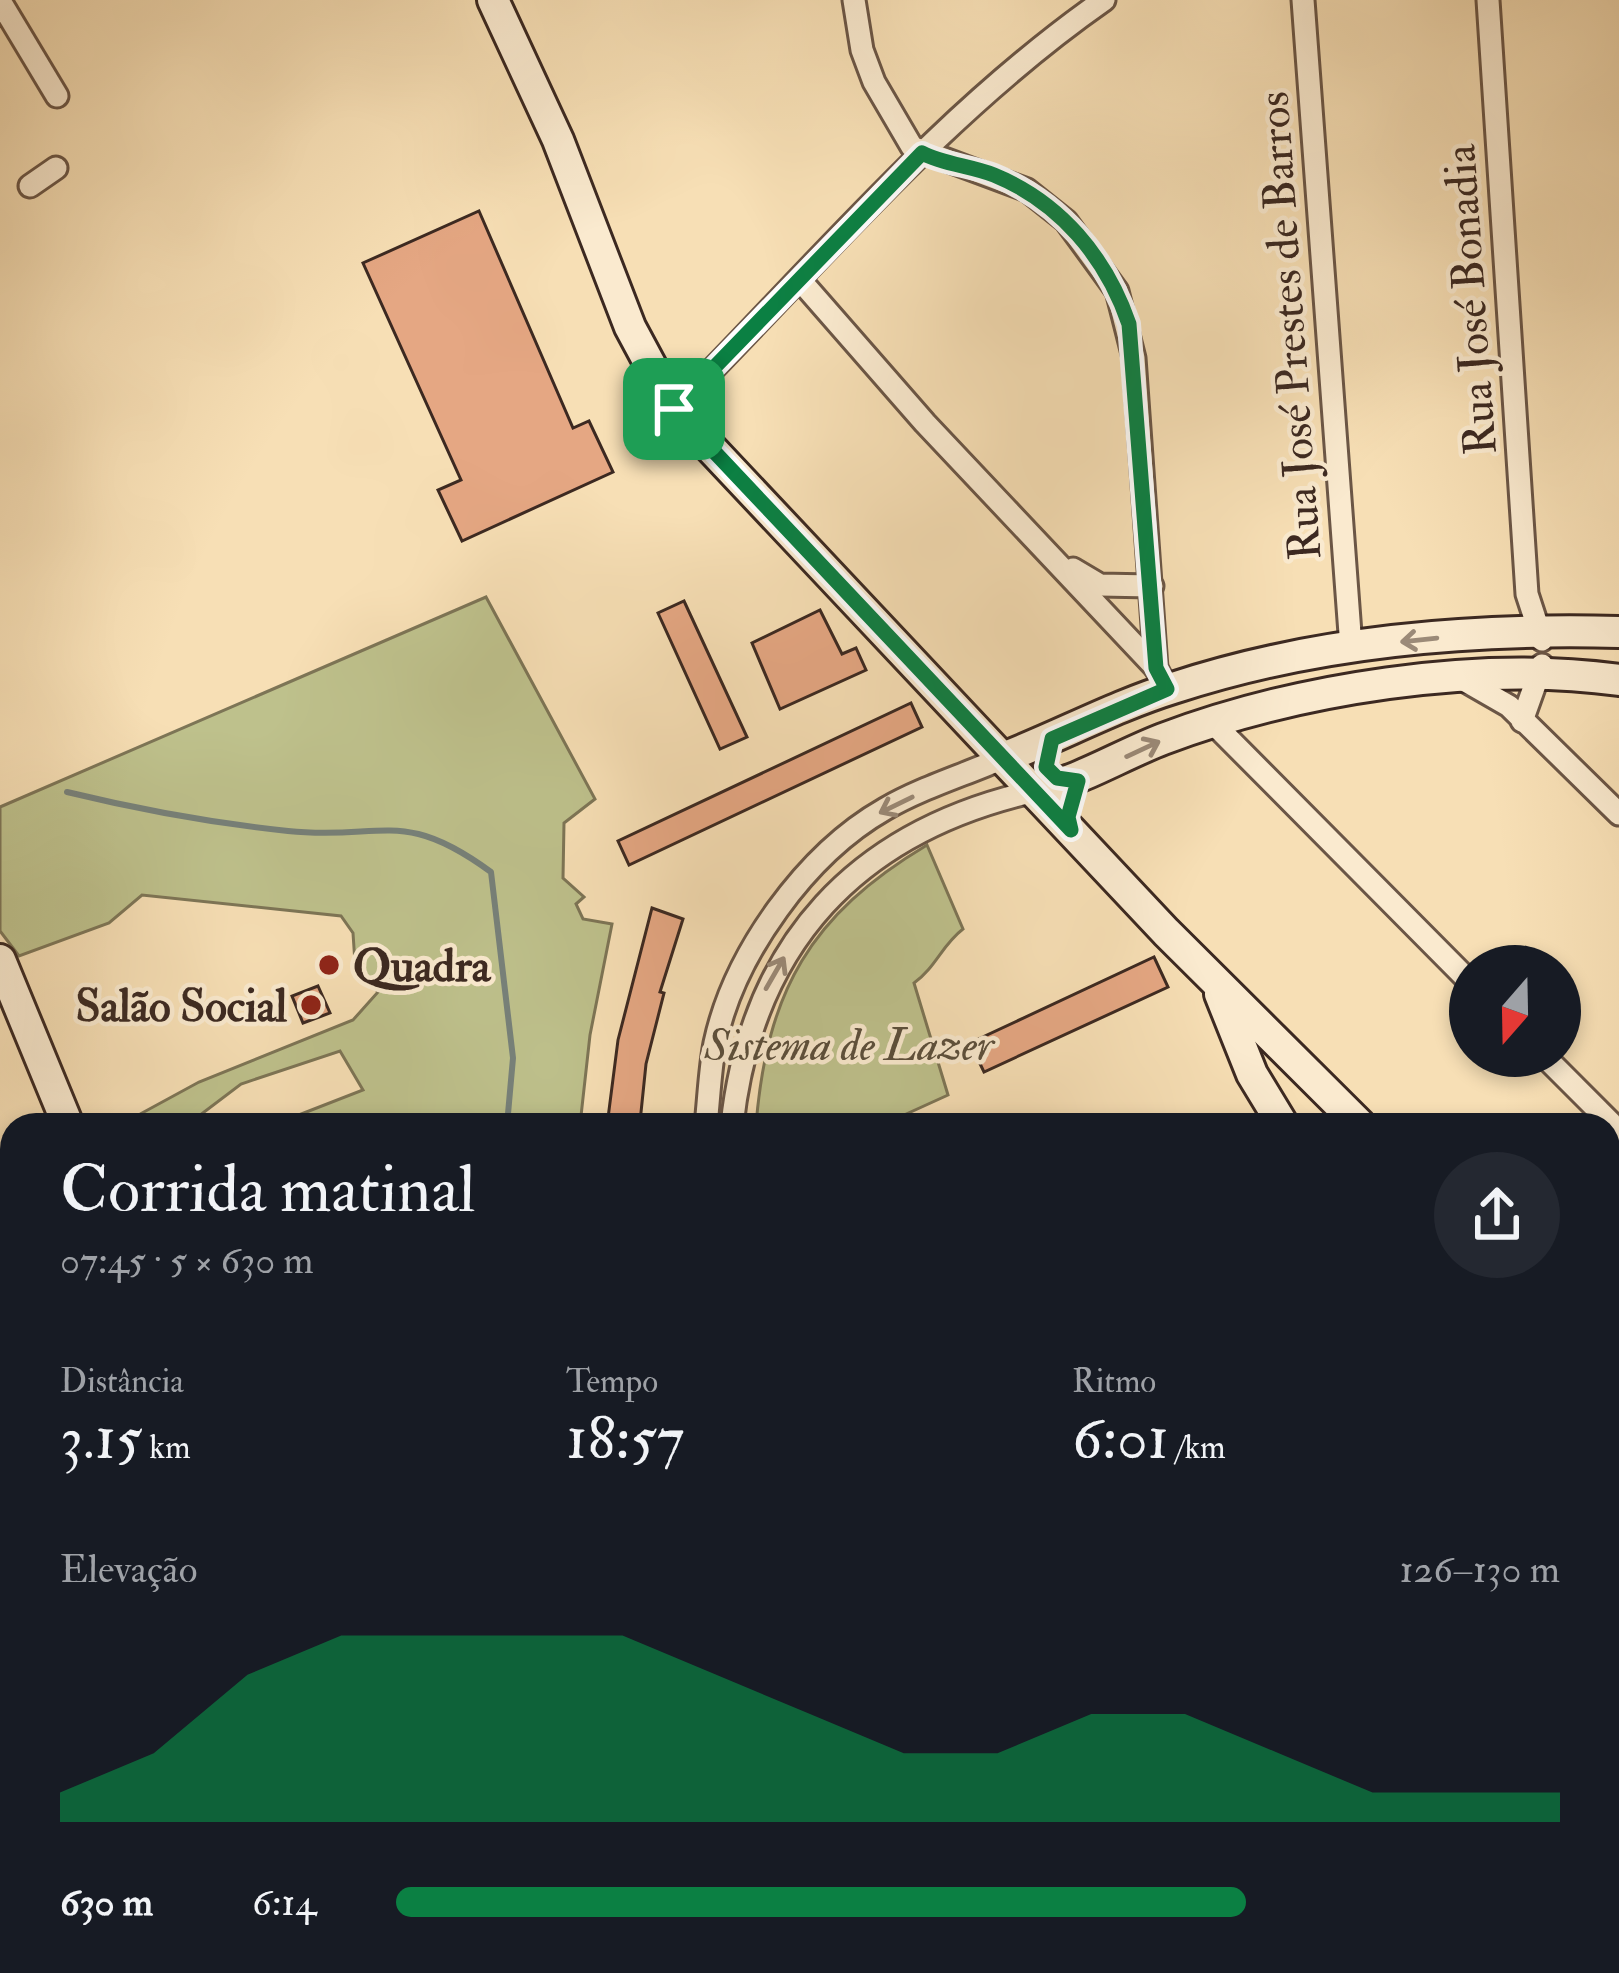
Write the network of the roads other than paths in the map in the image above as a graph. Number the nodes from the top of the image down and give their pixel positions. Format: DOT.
graph roads {
  1 [pos="493,0"];
  2 [pos="854,0"];
  3 [pos="1104,0"];
  4 [pos="1303,0"];
  5 [pos="1488,0"];
  6 [pos="1,1"];
  7 [pos="57,97"];
  8 [pos="922,153"];
  9 [pos="56,168"];
  10 [pos="31,186"];
  11 [pos="800,280"];
  12 [pos="674,409"];
  13 [pos="1044,547"];
  14 [pos="1152,586"];
  15 [pos="1619,632"];
  16 [pos="1351,647"];
  17 [pos="1523,653"];
  18 [pos="1161,679"];
  19 [pos="1462,679"];
  20 [pos="1619,680"];
  21 [pos="1260,711"];
  22 [pos="1522,722"];
  23 [pos="1214,724"];
  24 [pos="1052,739"];
  25 [pos="1003,758"];
  26 [pos="1255,766"];
  27 [pos="1078,781"];
  28 [pos="1035,791"];
  29 [pos="1619,814"];
  30 [pos="1071,830"];
  31 [pos="0,960"];
  32 [pos="1449,961"];
  33 [pos="1215,983"];
  34 [pos="1289,1056"];
  35 [pos="1252,1074"];
  36 [pos="1565,1077"];
  37 [pos="63,1113"];
  38 [pos="708,1113"];
  39 [pos="734,1113"];
  40 [pos="1275,1113"];
  41 [pos="1348,1113"];
  42 [pos="1601,1113"];
  1 -- 12 [label="street"];
  2 -- 8 [label="street"];
  3 -- 8 [label="street"];
  4 -- 16 [label="street, Rua José Prestes de Barros"];
  5 -- 17 [label="street, Rua José Bonadia"];
  6 -- 7 [label="street"];
  8 -- 11 [label="street"];
  8 -- 14 [label="street"];
  9 -- 10 [label="street"];
  11 -- 12 [label="street"];
  11 -- 13 [label="street"];
  12 -- 25 [label="street"];
  13 -- 14 [label="street"];
  13 -- 18 [label="street"];
  14 -- 18 [label="street"];
  15 -- 17 [label="street"];
  17 -- 16 [label="street, one-way"];
  16 -- 18 [label="street"];
  17 -- 19 [label="street"];
  17 -- 20 [label="street"];
  17 -- 22 [label="street, Rua José Bonadia"];
  18 -- 24 [label="street"];
  19 -- 21 [label="street"];
  19 -- 22 [label="street"];
  21 -- 23 [label="street"];
  21 -- 26 [label="street"];
  22 -- 29 [label="street"];
  23 -- 26 [label="street"];
  27 -- 23 [label="street, one-way"];
  24 -- 25 [label="street"];
  24 -- 27 [label="street"];
  25 -- 28 [label="street"];
  25 -- 38 [label="street, one-way"];
  26 -- 32 [label="street"];
  27 -- 28 [label="street"];
  27 -- 30 [label="street"];
  28 -- 30 [label="street"];
  39 -- 28 [label="street, one-way"];
  30 -- 33 [label="street"];
  31 -- 37 [label="street"];
  33 -- 34 [label="street"];
  33 -- 35 [label="street"];
  34 -- 35 [label="street"];
  34 -- 41 [label="street"];
  35 -- 40 [label="street"];
  36 -- 42 [label="street"];
}
